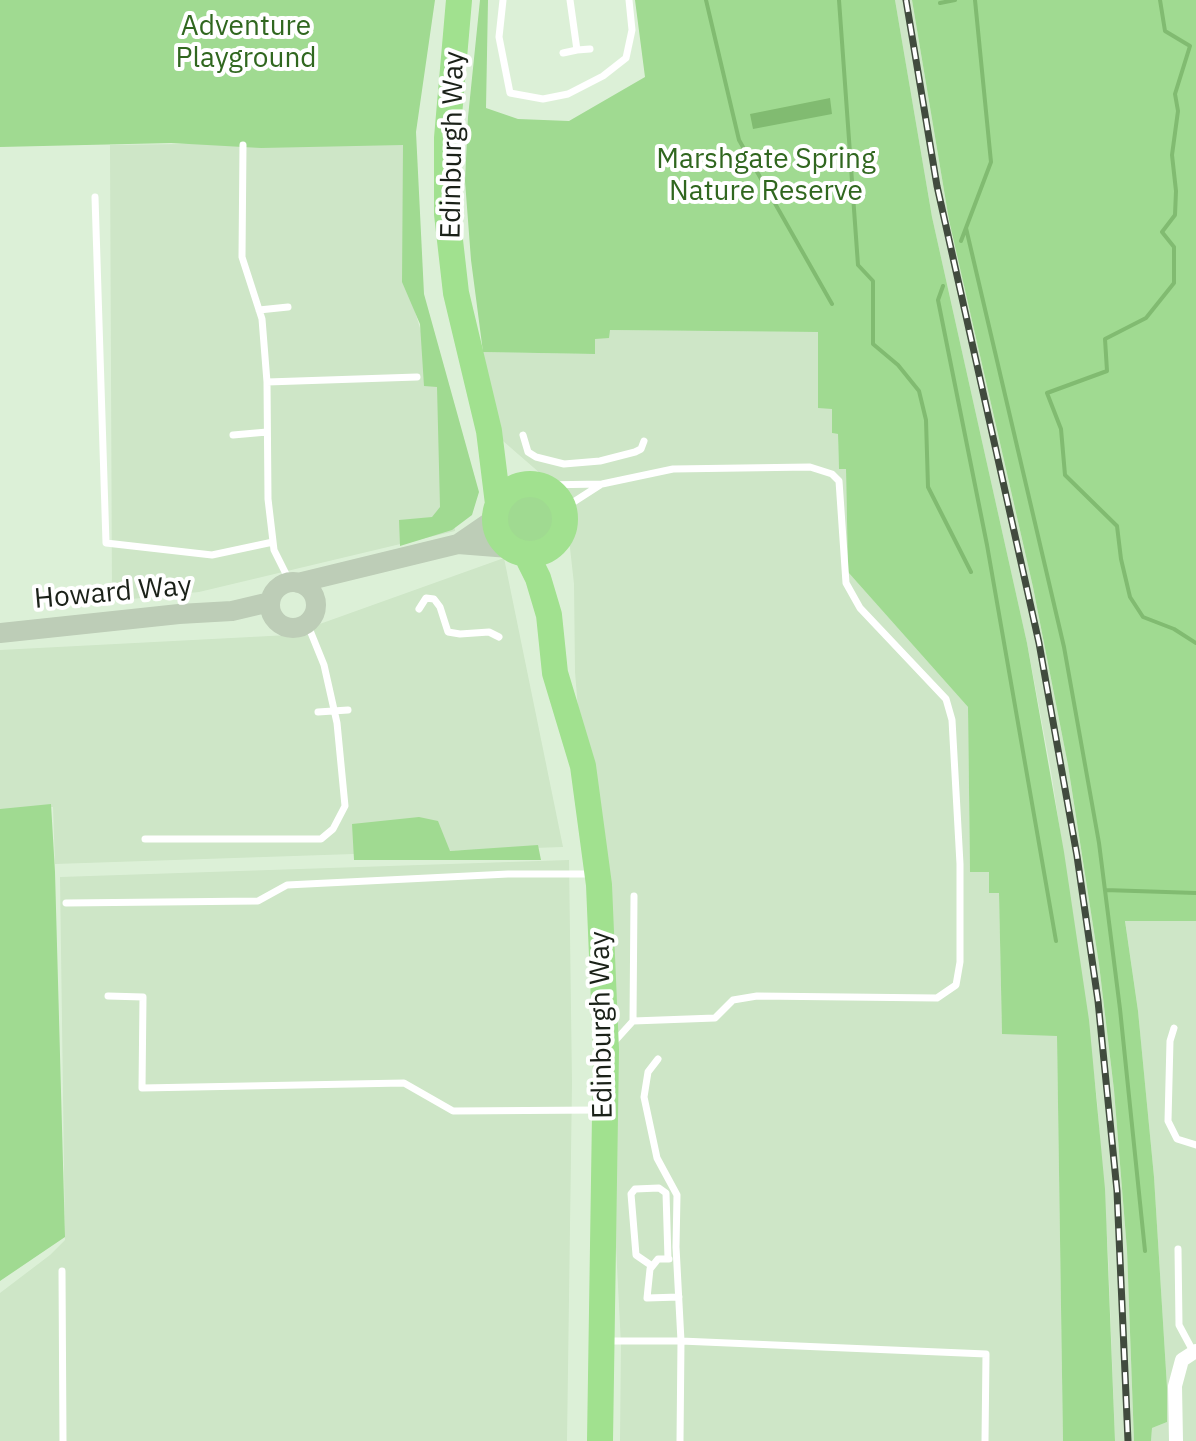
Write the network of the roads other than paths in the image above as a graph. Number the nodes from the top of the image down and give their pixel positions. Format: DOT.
graph roads {
  1 [pos="459,0"];
  2 [pos="503,0"];
  3 [pos="570,0"];
  4 [pos="629,0"];
  5 [pos="590,49"];
  6 [pos="577,50"];
  7 [pos="563,53"];
  8 [pos="243,145"];
  9 [pos="95,197"];
  10 [pos="288,307"];
  11 [pos="259,310"];
  12 [pos="417,377"];
  13 [pos="267,382"];
  14 [pos="489,431"];
  15 [pos="267,432"];
  16 [pos="233,435"];
  17 [pos="523,435"];
  18 [pos="644,441"];
  19 [pos="602,484"];
  20 [pos="539,485"];
  21 [pos="496,507"];
  22 [pos="564,523"];
  23 [pos="273,542"];
  24 [pos="458,544"];
  25 [pos="517,551"];
  26 [pos="371,567"];
  27 [pos="294,582"];
  28 [pos="314,597"];
  29 [pos="419,609"];
  30 [pos="272,611"];
  31 [pos="549,615"];
  32 [pos="307,623"];
  33 [pos="0,633"];
  34 [pos="499,637"];
  35 [pos="348,710"];
  36 [pos="336,711"];
  37 [pos="318,712"];
  38 [pos="145,839"];
  39 [pos="598,874"];
  40 [pos="634,896"];
  41 [pos="66,903"];
  42 [pos="108,996"];
  43 [pos="633,1021"];
  44 [pos="1174,1028"];
  45 [pos="606,1050"];
  46 [pos="658,1059"];
  47 [pos="604,1111"];
  48 [pos="1196,1145"];
  49 [pos="1178,1249"];
  50 [pos="672,1258"];
  51 [pos="652,1266"];
  52 [pos="62,1271"];
  53 [pos="679,1297"];
  54 [pos="600,1341"];
  55 [pos="681,1341"];
  56 [pos="1195,1351"];
  57 [pos="63,1441"];
  58 [pos="600,1441"];
  59 [pos="680,1441"];
  60 [pos="985,1441"];
  61 [pos="1176,1441"];
  1 -- 14 [label="highway, Edinburgh Way"];
  2 -- 4 [label="lane"];
  3 -- 6 [label="lane"];
  5 -- 6 [label="lane"];
  6 -- 7 [label="lane"];
  8 -- 11 [label="lane"];
  9 -- 23 [label="lane"];
  10 -- 11 [label="lane"];
  11 -- 13 [label="lane"];
  12 -- 13 [label="lane"];
  13 -- 15 [label="lane"];
  14 -- 20 [label="highway, Edinburgh Way"];
  14 -- 21 [label="highway, Edinburgh Way"];
  15 -- 16 [label="lane"];
  15 -- 23 [label="lane"];
  17 -- 18 [label="lane"];
  19 -- 20 [label="lane"];
  19 -- 22 [label="lane"];
  19 -- 43 [label="lane"];
  20 -- 21 [label="highway"];
  20 -- 22 [label="highway"];
  21 -- 24 [label="street"];
  21 -- 25 [label="highway"];
  22 -- 25 [label="highway"];
  22 -- 31 [label="highway, Edinburgh Way"];
  23 -- 27 [label="lane"];
  24 -- 25 [label="street"];
  24 -- 26 [label="street"];
  25 -- 31 [label="highway, Edinburgh Way"];
  26 -- 27 [label="street"];
  26 -- 28 [label="street"];
  27 -- 28 [label="street"];
  27 -- 30 [label="street"];
  28 -- 32 [label="street"];
  29 -- 34 [label="lane"];
  30 -- 32 [label="street"];
  30 -- 33 [label="street, Howard Way"];
  31 -- 39 [label="highway, Edinburgh Way"];
  32 -- 36 [label="lane"];
  35 -- 36 [label="lane"];
  36 -- 37 [label="lane"];
  36 -- 38 [label="lane"];
  39 -- 41 [label="lane"];
  39 -- 45 [label="highway, Edinburgh Way"];
  40 -- 43 [label="lane"];
  42 -- 47 [label="lane"];
  43 -- 45 [label="lane"];
  44 -- 48 [label="lane"];
  45 -- 47 [label="highway, Edinburgh Way"];
  46 -- 50 [label="lane"];
  47 -- 54 [label="highway, Edinburgh Way"];
  49 -- 56 [label="lane"];
  50 -- 51 [label="lane"];
  50 -- 51 [label="lane"];
  50 -- 53 [label="lane"];
  51 -- 53 [label="lane"];
  52 -- 57 [label="lane"];
  53 -- 55 [label="lane"];
  54 -- 55 [label="lane"];
  54 -- 58 [label="highway, Edinburgh Way"];
  55 -- 59 [label="lane"];
  55 -- 60 [label="lane"];
  56 -- 61 [label="street"];
}
